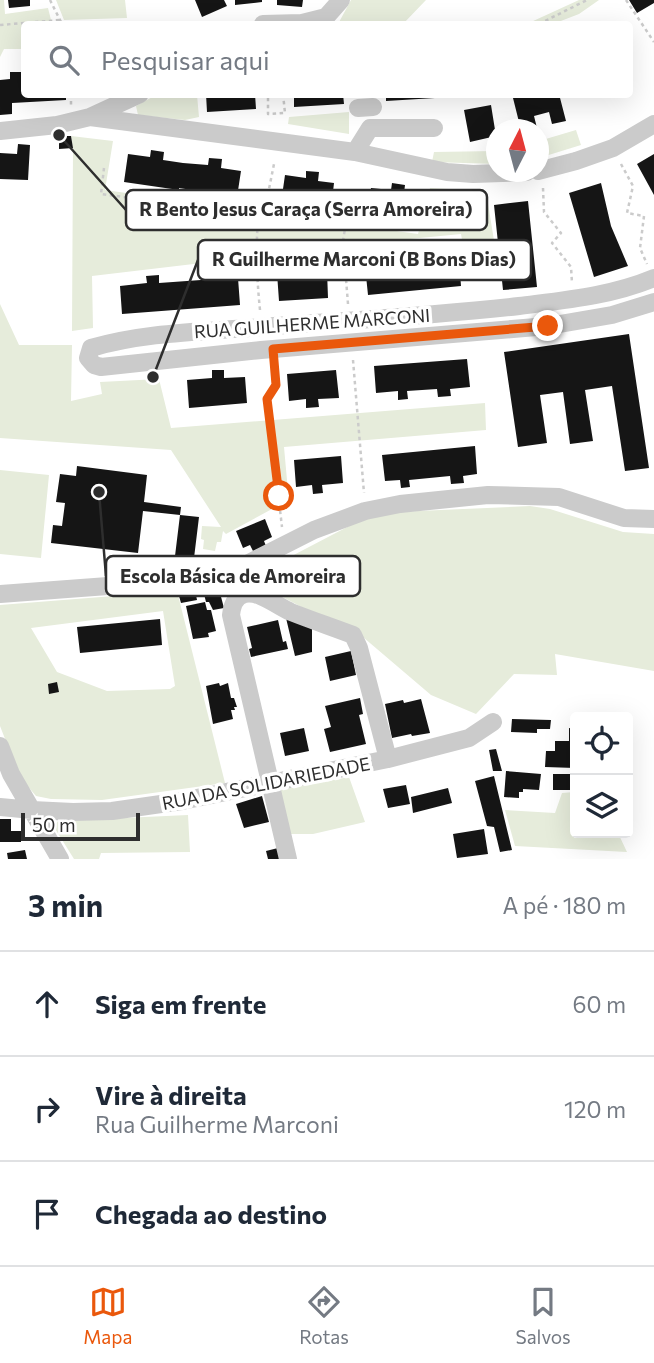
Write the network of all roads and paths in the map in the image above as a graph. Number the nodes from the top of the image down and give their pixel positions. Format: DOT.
graph roads {
  1 [pos="50,0"];
  2 [pos="341,0"];
  3 [pos="587,0"];
  4 [pos="626,0"];
  5 [pos="60,21"];
  6 [pos="310,21"];
  7 [pos="545,21"];
  8 [pos="21,24"];
  9 [pos="0,25"];
  10 [pos="654,42"];
  11 [pos="131,98"];
  12 [pos="268,98"];
  13 [pos="283,98"];
  14 [pos="90,117"];
  15 [pos="654,124"];
  16 [pos="434,128"];
  17 [pos="0,131"];
  18 [pos="613,148"];
  19 [pos="355,152"];
  20 [pos="274,164"];
  21 [pos="549,167"];
  22 [pos="104,168"];
  23 [pos="486,173"];
  24 [pos="538,182"];
  25 [pos="349,203"];
  26 [pos="258,215"];
  27 [pos="346,227"];
  28 [pos="640,248"];
  29 [pos="571,267"];
  30 [pos="654,278"];
  31 [pos="654,302"];
  32 [pos="350,320"];
  33 [pos="261,327"];
  34 [pos="351,343"];
  35 [pos="273,349"];
  36 [pos="365,512"];
  37 [pos="654,519"];
  38 [pos="275,550"];
  39 [pos="0,594"];
  40 [pos="493,722"];
  41 [pos="0,746"];
  42 [pos="388,759"];
  43 [pos="271,784"];
  44 [pos="0,807"];
  45 [pos="32,810"];
  46 [pos="60,859"];
  47 [pos="288,859"];
  1 -- 5 [label="path"];
  2 -- 6 [label="street"];
  3 -- 7 [label="path"];
  4 -- 10 [label="path"];
  8 -- 9 [label="path"];
  11 -- 14 [label="street"];
  12 -- 13 [label="path"];
  14 -- 17 [label="street"];
  14 -- 19 [label="street"];
  15 -- 18 [label="street"];
  16 -- 19 [label="street"];
  18 -- 21 [label="street"];
  18 -- 28 [label="path"];
  19 -- 23 [label="street"];
  20 -- 26 [label="path"];
  22 -- 26 [label="path"];
  24 -- 29 [label="path"];
  25 -- 27 [label="path"];
  26 -- 27 [label="path"];
  26 -- 33 [label="path"];
  27 -- 32 [label="path"];
  30 -- 32 [label="street, RUA GUILHERME MARCONI"];
  31 -- 34 [label="street, RUA GUILHERME MARCONI"];
  32 -- 33 [label="street, RUA GUILHERME MARCONI"];
  32 -- 34 [label="street"];
  33 -- 35 [label="street, RUA GUILHERME MARCONI"];
  34 -- 35 [label="street, RUA GUILHERME MARCONI"];
  34 -- 36 [label="path"];
  35 -- 38 [label="path"];
  36 -- 37 [label="street"];
  36 -- 38 [label="street"];
  38 -- 39 [label="street"];
  40 -- 42 [label="street, RUA DA SOLIDARIEDADE"];
  41 -- 45 [label="street"];
  42 -- 43 [label="street, RUA DA SOLIDARIEDADE"];
  42 -- 43 [label="street"];
  43 -- 45 [label="street, RUA DA SOLIDARIEDADE"];
  43 -- 47 [label="street"];
  44 -- 45 [label="street, RUA DA SOLIDARIEDADE"];
  45 -- 46 [label="street"];
}
